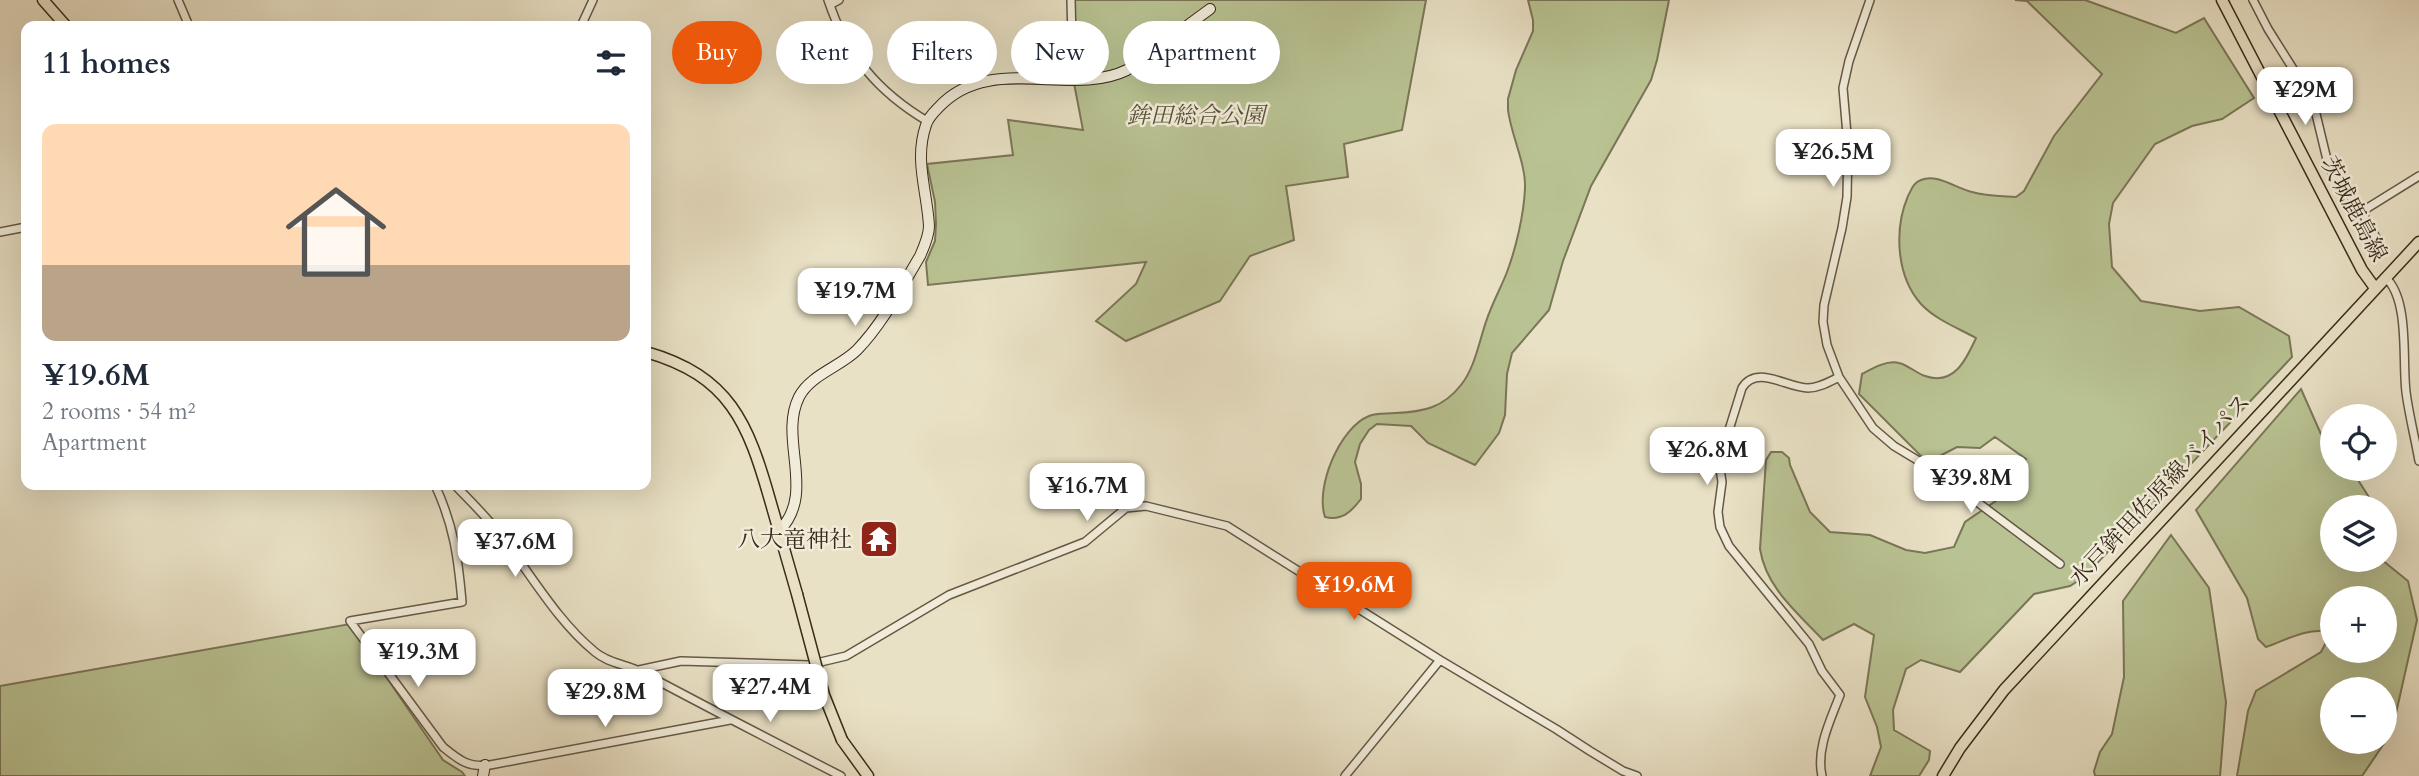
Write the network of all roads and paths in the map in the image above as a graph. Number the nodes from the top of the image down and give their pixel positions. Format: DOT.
graph roads {
  1 [pos="43,0"];
  2 [pos="178,0"];
  3 [pos="593,0"];
  4 [pos="839,0"];
  5 [pos="1071,0"];
  6 [pos="1870,0"];
  7 [pos="2222,0"];
  8 [pos="2253,0"];
  9 [pos="829,3"];
  10 [pos="1210,9"];
  11 [pos="62,21"];
  12 [pos="187,21"];
  13 [pos="582,21"];
  14 [pos="1072,21"];
  15 [pos="1109,77"];
  16 [pos="1011,80"];
  17 [pos="927,121"];
  18 [pos="2333,174"];
  19 [pos="2419,176"];
  20 [pos="2316,182"];
  21 [pos="2361,212"];
  22 [pos="21,229"];
  23 [pos="0,232"];
  24 [pos="2419,242"];
  25 [pos="2379,243"];
  26 [pos="2385,277"];
  27 [pos="2375,288"];
  28 [pos="651,354"];
  29 [pos="1839,377"];
  30 [pos="2419,461"];
  31 [pos="437,490"];
  32 [pos="460,490"];
  33 [pos="779,531"];
  34 [pos="2060,564"];
  35 [pos="1440,660"];
  36 [pos="639,670"];
  37 [pos="730,720"];
  38 [pos="484,771"];
  39 [pos="841,776"];
  40 [pos="868,776"];
  41 [pos="1345,776"];
  42 [pos="1637,776"];
  43 [pos="1822,776"];
  44 [pos="1943,776"];
  1 -- 11 [label="main road"];
  2 -- 12 [label="street"];
  3 -- 13 [label="street"];
  4 -- 9 [label="street"];
  5 -- 14 [label="street"];
  6 -- 29 [label="street"];
  7 -- 20 [label="main road, 茨城鹿島線"];
  8 -- 18 [label="street"];
  9 -- 17 [label="street"];
  10 -- 15 [label="street"];
  16 -- 17 [label="street"];
  17 -- 33 [label="street"];
  18 -- 20 [label="street"];
  18 -- 21 [label="street"];
  19 -- 21 [label="street"];
  20 -- 27 [label="main road, 茨城鹿島線"];
  21 -- 25 [label="street"];
  22 -- 23 [label="street"];
  24 -- 26 [label="main road, 水戸鉾田佐原線バイパス"];
  26 -- 27 [label="main road, 水戸鉾田佐原線バイパス"];
  26 -- 30 [label="street"];
  27 -- 44 [label="main road, 水戸鉾田佐原線バイパス"];
  28 -- 33 [label="main road"];
  29 -- 34 [label="street"];
  29 -- 43 [label="street"];
  31 -- 38 [label="street"];
  32 -- 36 [label="street"];
  33 -- 40 [label="main road, bridge"];
  35 -- 36 [label="street"];
  35 -- 41 [label="street"];
  35 -- 42 [label="street"];
  36 -- 37 [label="street"];
  37 -- 38 [label="street"];
  37 -- 39 [label="street"];
}
